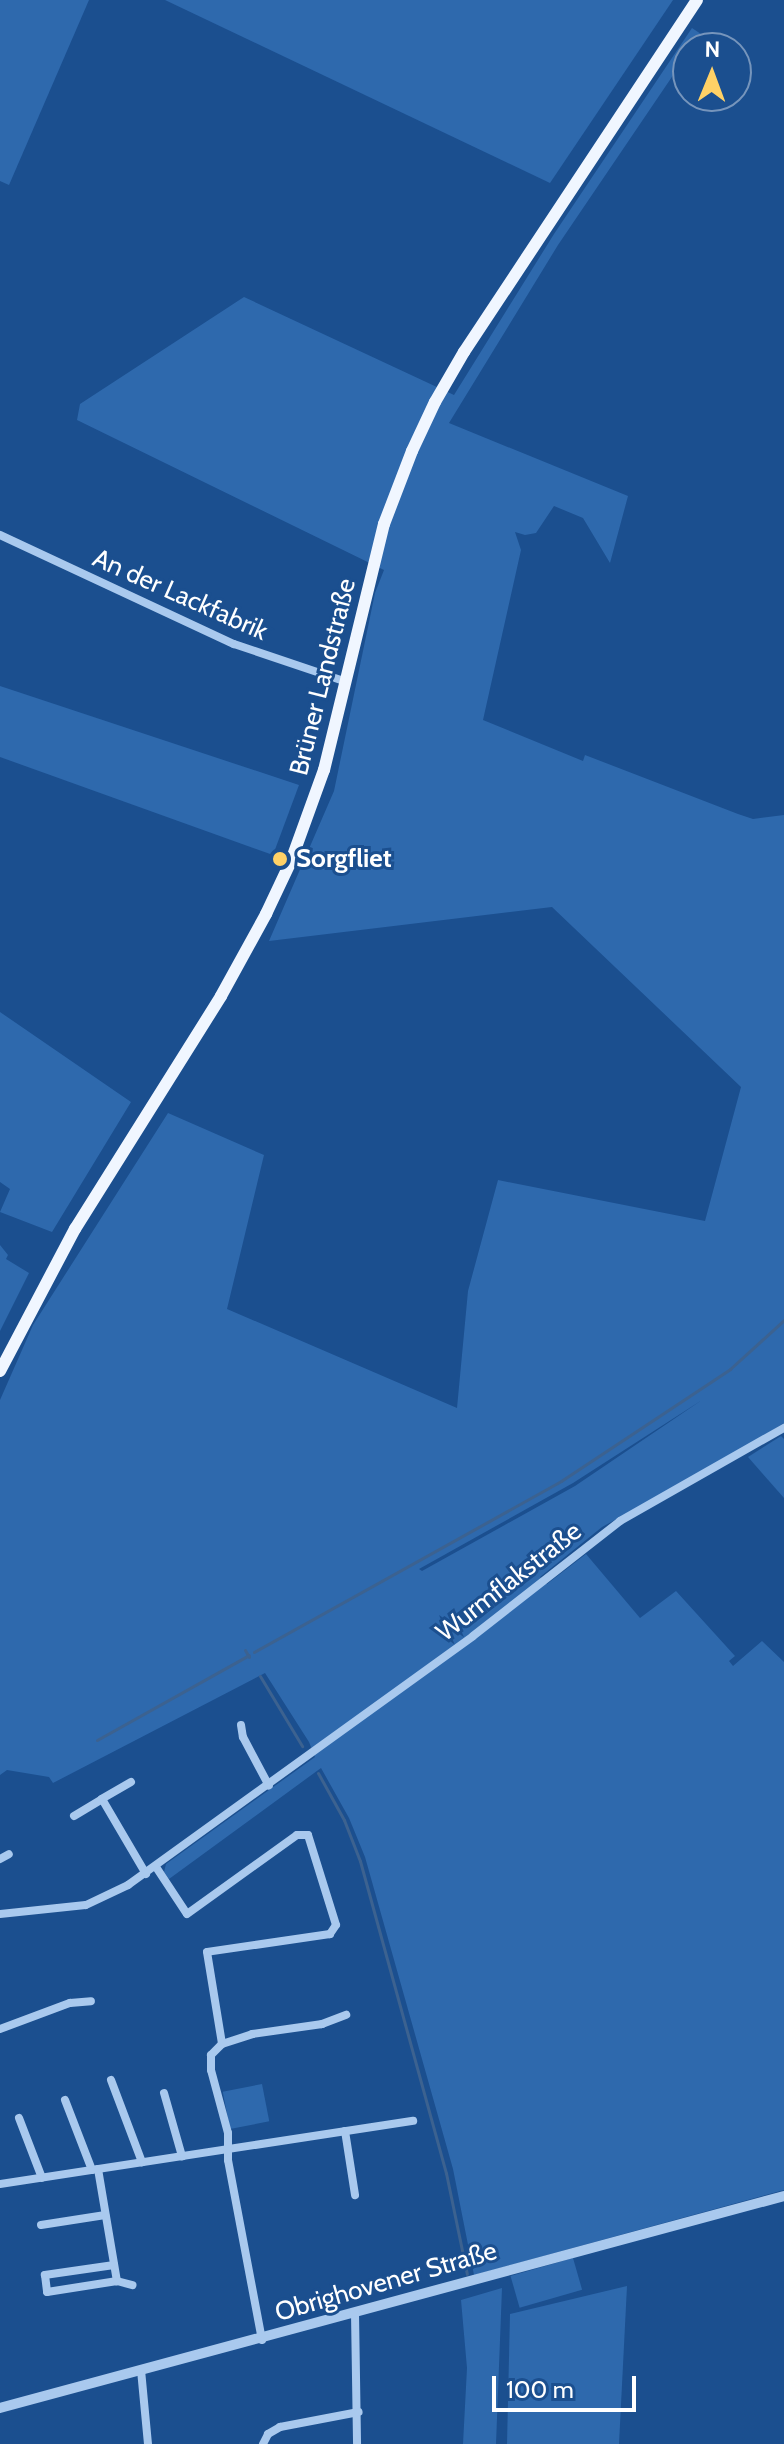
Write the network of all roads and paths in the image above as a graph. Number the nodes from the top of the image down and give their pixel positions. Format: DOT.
graph roads {
  1 [pos="697,0"];
  2 [pos="0,535"];
  3 [pos="347,682"];
  4 [pos="0,1371"];
  5 [pos="784,1428"];
  6 [pos="241,1725"];
  7 [pos="131,1782"];
  8 [pos="269,1786"];
  9 [pos="102,1799"];
  10 [pos="74,1816"];
  11 [pos="156,1867"];
  12 [pos="146,1874"];
  13 [pos="0,1914"];
  14 [pos="91,2001"];
  15 [pos="346,2015"];
  16 [pos="0,2029"];
  17 [pos="222,2044"];
  18 [pos="111,2080"];
  19 [pos="164,2093"];
  20 [pos="65,2100"];
  21 [pos="19,2118"];
  22 [pos="413,2121"];
  23 [pos="345,2131"];
  24 [pos="227,2149"];
  25 [pos="182,2156"];
  26 [pos="142,2162"];
  27 [pos="95,2170"];
  28 [pos="42,2178"];
  29 [pos="0,2184"];
  30 [pos="355,2195"];
  31 [pos="784,2196"];
  32 [pos="105,2215"];
  33 [pos="41,2225"];
  34 [pos="114,2265"];
  35 [pos="117,2281"];
  36 [pos="132,2285"];
  37 [pos="355,2313"];
  38 [pos="262,2340"];
  39 [pos="141,2370"];
  40 [pos="0,2408"];
  41 [pos="359,2412"];
  42 [pos="148,2444"];
  43 [pos="263,2444"];
  44 [pos="357,2444"];
  1 -- 3 [label="main road, Brüner Landstraße"];
  2 -- 3 [label="street, An der Lackfabrik"];
  3 -- 4 [label="main road, Brüner Landstraße"];
  5 -- 8 [label="street, Wurmflakstraße"];
  6 -- 8 [label="street"];
  7 -- 9 [label="street"];
  8 -- 11 [label="street, Wurmflakstraße"];
  9 -- 10 [label="street"];
  9 -- 12 [label="street"];
  11 -- 12 [label="street, Wurmflakstraße"];
  11 -- 17 [label="street"];
  12 -- 13 [label="street, Wurmflakstraße"];
  14 -- 16 [label="street"];
  15 -- 17 [label="street"];
  17 -- 24 [label="street"];
  18 -- 26 [label="street"];
  19 -- 25 [label="street"];
  20 -- 27 [label="street"];
  21 -- 28 [label="street"];
  22 -- 23 [label="street"];
  23 -- 24 [label="street"];
  23 -- 30 [label="street"];
  24 -- 25 [label="street"];
  24 -- 38 [label="street"];
  25 -- 26 [label="street"];
  26 -- 27 [label="street"];
  27 -- 28 [label="street"];
  27 -- 32 [label="street"];
  28 -- 29 [label="street"];
  31 -- 37 [label="street, Obrighovener Straße"];
  32 -- 33 [label="street"];
  32 -- 34 [label="street"];
  34 -- 35 [label="street"];
  34 -- 35 [label="street"];
  35 -- 36 [label="street"];
  37 -- 38 [label="street, Obrighovener Straße"];
  37 -- 41 [label="street"];
  38 -- 39 [label="street, Obrighovener Straße"];
  39 -- 40 [label="street, Obrighovener Straße"];
  39 -- 42 [label="street"];
  41 -- 43 [label="street"];
  41 -- 44 [label="street"];
}
